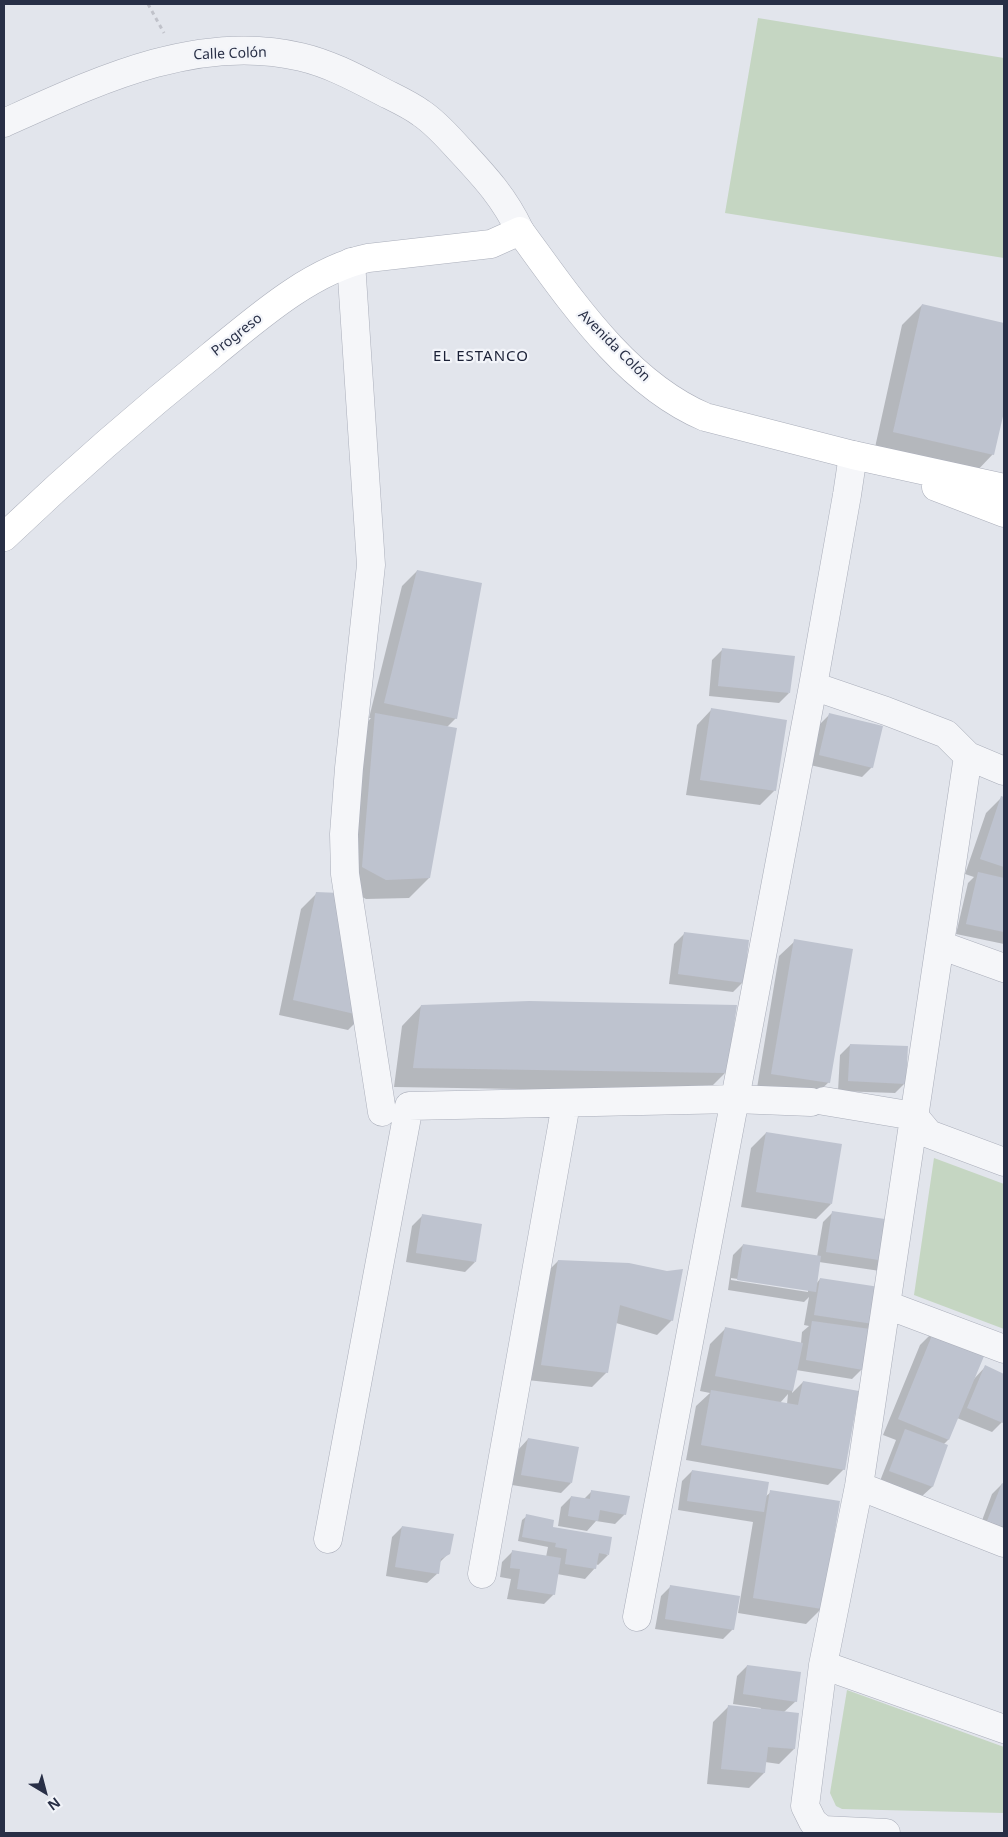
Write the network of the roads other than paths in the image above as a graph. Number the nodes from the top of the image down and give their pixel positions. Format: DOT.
graph roads {
  1 [pos="4,123"];
  2 [pos="520,231"];
  3 [pos="351,262"];
  4 [pos="853,455"];
  5 [pos="1004,488"];
  6 [pos="1004,513"];
  7 [pos="4,537"];
  8 [pos="813,686"];
  9 [pos="968,756"];
  10 [pos="1004,771"];
  11 [pos="940,945"];
  12 [pos="1004,968"];
  13 [pos="735,1099"];
  14 [pos="566,1104"];
  15 [pos="382,1112"];
  16 [pos="914,1116"];
  17 [pos="1004,1162"];
  18 [pos="887,1305"];
  19 [pos="1004,1349"];
  20 [pos="860,1486"];
  21 [pos="328,1539"];
  22 [pos="1004,1543"];
  23 [pos="482,1574"];
  24 [pos="638,1617"];
  25 [pos="823,1665"];
  26 [pos="1004,1729"];
  27 [pos="886,1833"];
  1 -- 2 [label="street, Calle Colón"];
  2 -- 3 [label="main road, Progreso"];
  2 -- 4 [label="main road, Avenida Colón"];
  3 -- 7 [label="main road, Progreso"];
  3 -- 15 [label="street"];
  4 -- 5 [label="main road, Avenida Colón"];
  4 -- 6 [label="main road, Avenida Colón"];
  4 -- 8 [label="street"];
  8 -- 9 [label="street"];
  8 -- 13 [label="street"];
  9 -- 10 [label="street"];
  9 -- 11 [label="street"];
  11 -- 12 [label="street"];
  11 -- 16 [label="street"];
  13 -- 14 [label="street"];
  13 -- 16 [label="street"];
  13 -- 24 [label="street"];
  14 -- 21 [label="street"];
  14 -- 23 [label="street"];
  16 -- 17 [label="street"];
  16 -- 18 [label="street"];
  18 -- 19 [label="street"];
  18 -- 20 [label="street"];
  20 -- 22 [label="street"];
  20 -- 25 [label="street"];
  25 -- 26 [label="street"];
  25 -- 27 [label="street"];
}
